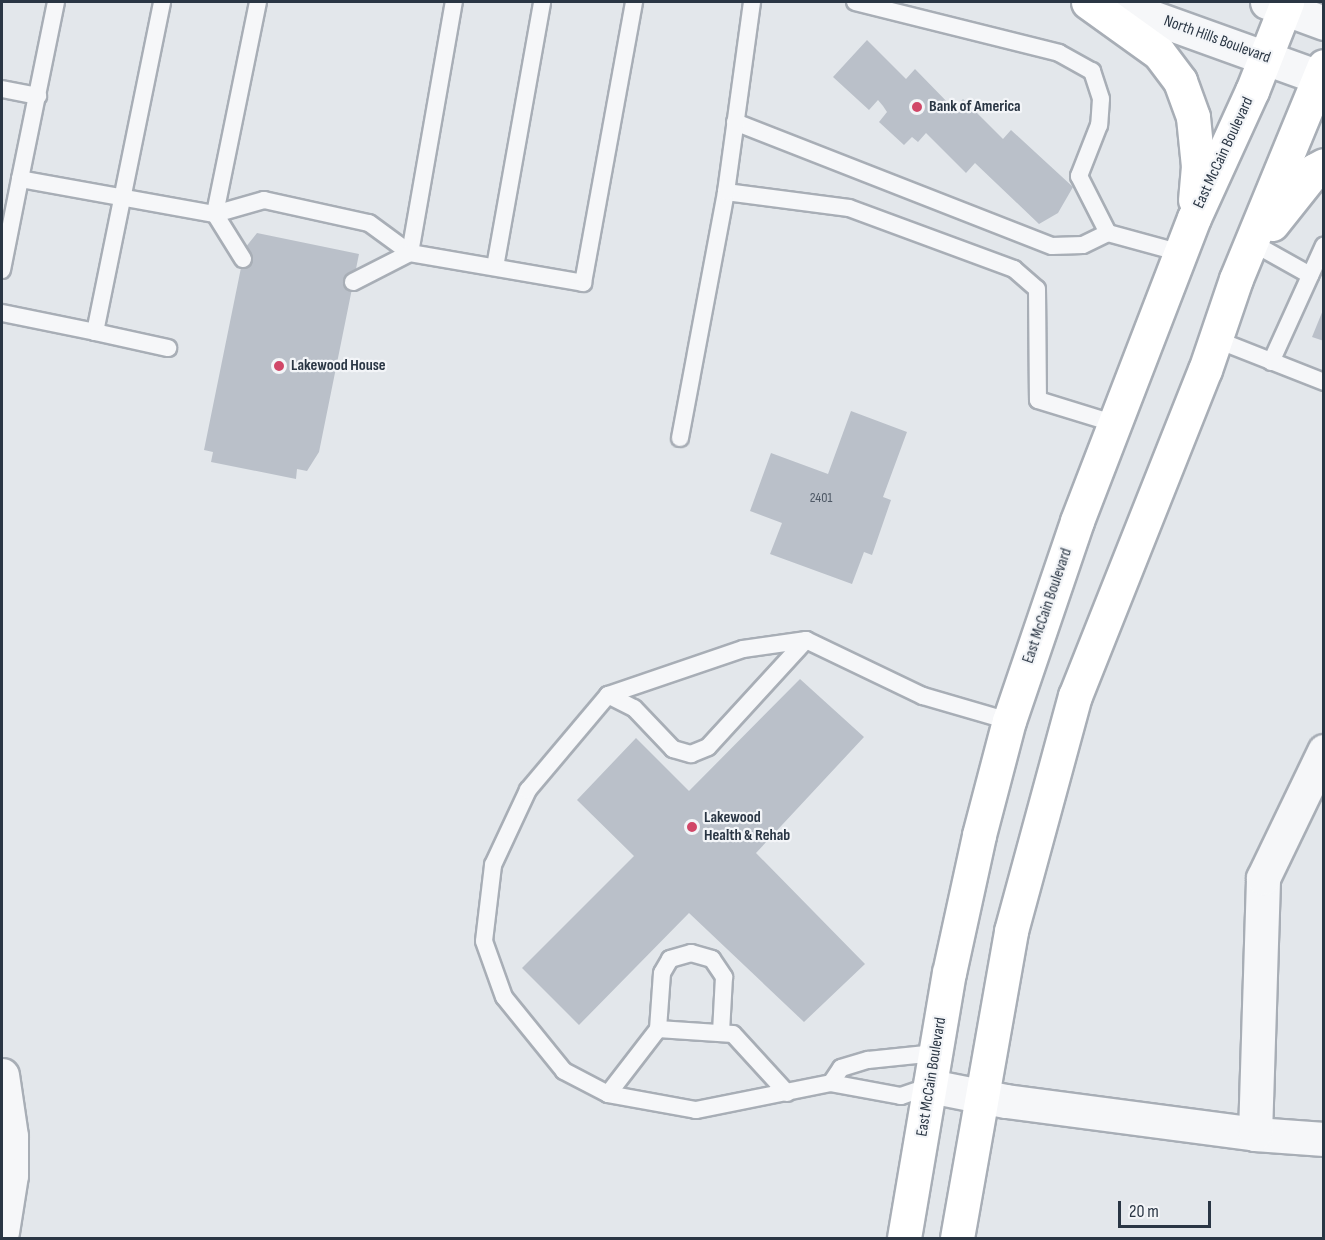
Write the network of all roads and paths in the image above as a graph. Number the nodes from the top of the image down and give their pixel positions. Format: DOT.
graph roads {
  1 [pos="56,2"];
  2 [pos="162,2"];
  3 [pos="258,2"];
  4 [pos="454,2"];
  5 [pos="543,2"];
  6 [pos="634,2"];
  7 [pos="752,2"];
  8 [pos="855,2"];
  9 [pos="1088,2"];
  10 [pos="1110,2"];
  11 [pos="1279,4"];
  12 [pos="1323,23"];
  13 [pos="1266,58"];
  14 [pos="1322,74"];
  15 [pos="2,89"];
  16 [pos="38,96"];
  17 [pos="735,123"];
  18 [pos="1323,165"];
  19 [pos="20,179"];
  20 [pos="726,192"];
  21 [pos="123,196"];
  22 [pos="215,214"];
  23 [pos="1194,218"];
  24 [pos="1108,233"];
  25 [pos="1255,244"];
  26 [pos="1323,245"];
  27 [pos="410,253"];
  28 [pos="1181,254"];
  29 [pos="243,259"];
  30 [pos="495,267"];
  31 [pos="2,270"];
  32 [pos="1310,275"];
  33 [pos="353,282"];
  34 [pos="2,313"];
  35 [pos="96,332"];
  36 [pos="1215,339"];
  37 [pos="168,348"];
  38 [pos="1271,362"];
  39 [pos="1323,382"];
  40 [pos="1116,424"];
  41 [pos="680,438"];
  42 [pos="806,640"];
  43 [pos="608,695"];
  44 [pos="1009,721"];
  45 [pos="1323,751"];
  46 [pos="658,1029"];
  47 [pos="721,1033"];
  48 [pos="936,1053"];
  49 [pos="2,1075"];
  50 [pos="831,1083"];
  51 [pos="930,1086"];
  52 [pos="787,1093"];
  53 [pos="608,1094"];
  54 [pos="982,1097"];
  55 [pos="1255,1134"];
  56 [pos="1323,1139"];
  57 [pos="2,1232"];
  58 [pos="904,1239"];
  59 [pos="957,1239"];
  1 -- 16 [label="lane"];
  2 -- 21 [label="lane"];
  3 -- 22 [label="lane"];
  4 -- 27 [label="lane"];
  5 -- 30 [label="lane"];
  6 -- 30 [label="lane"];
  7 -- 17 [label="lane"];
  8 -- 24 [label="lane"];
  9 -- 23 [label="main road"];
  10 -- 13 [label="street, North Hills Boulevard"];
  11 -- 12 [label="street"];
  11 -- 13 [label="main road, East McCain Boulevard"];
  13 -- 14 [label="street, North Hills Boulevard"];
  13 -- 23 [label="main road, East McCain Boulevard"];
  14 -- 25 [label="main road"];
  15 -- 16 [label="lane"];
  16 -- 19 [label="lane"];
  17 -- 20 [label="lane"];
  17 -- 24 [label="lane"];
  18 -- 25 [label="main road"];
  19 -- 21 [label="lane"];
  19 -- 31 [label="lane"];
  20 -- 40 [label="lane"];
  20 -- 41 [label="lane"];
  21 -- 22 [label="lane"];
  21 -- 35 [label="lane"];
  22 -- 27 [label="lane"];
  22 -- 29 [label="lane"];
  23 -- 28 [label="main road, East McCain Boulevard"];
  24 -- 28 [label="lane"];
  25 -- 32 [label="lane"];
  25 -- 36 [label="main road"];
  26 -- 32 [label="lane"];
  27 -- 30 [label="lane"];
  27 -- 33 [label="lane"];
  28 -- 40 [label="main road, East McCain Boulevard"];
  32 -- 38 [label="lane"];
  34 -- 35 [label="lane"];
  35 -- 37 [label="lane"];
  36 -- 38 [label="lane"];
  36 -- 54 [label="main road"];
  38 -- 39 [label="lane"];
  40 -- 44 [label="main road, East McCain Boulevard"];
  42 -- 43 [label="lane"];
  42 -- 43 [label="lane"];
  42 -- 44 [label="lane"];
  43 -- 53 [label="lane"];
  44 -- 48 [label="main road, East McCain Boulevard"];
  45 -- 55 [label="street"];
  46 -- 47 [label="lane"];
  46 -- 47 [label="lane"];
  46 -- 53 [label="lane"];
  47 -- 52 [label="lane"];
  48 -- 50 [label="lane"];
  48 -- 51 [label="main road, East McCain Boulevard"];
  49 -- 57 [label="street"];
  50 -- 51 [label="lane"];
  50 -- 52 [label="lane"];
  51 -- 54 [label="street"];
  51 -- 58 [label="main road, East McCain Boulevard"];
  52 -- 53 [label="lane"];
  54 -- 55 [label="street"];
  54 -- 59 [label="main road"];
  55 -- 56 [label="street"];
}
